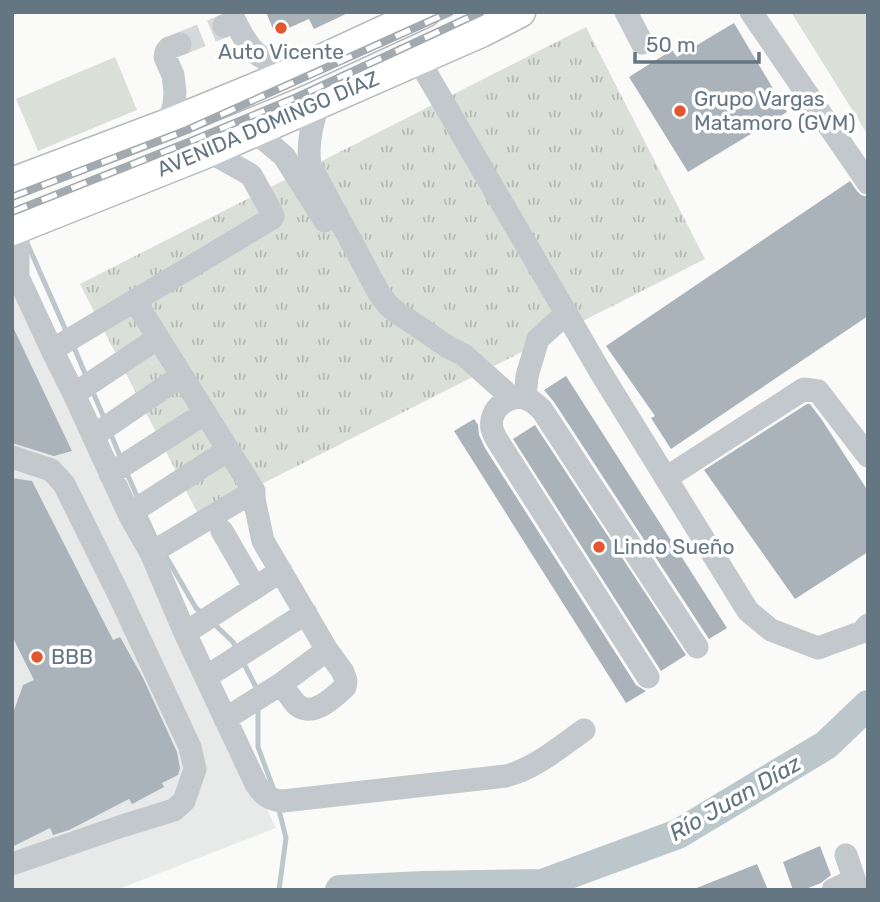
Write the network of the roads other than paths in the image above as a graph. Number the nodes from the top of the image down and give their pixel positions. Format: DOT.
graph roads {
  1 [pos="425,12"];
  2 [pos="520,12"];
  3 [pos="626,12"];
  4 [pos="751,12"];
  5 [pos="230,20"];
  6 [pos="642,43"];
  7 [pos="180,44"];
  8 [pos="418,60"];
  9 [pos="297,71"];
  10 [pos="319,103"];
  11 [pos="168,124"];
  12 [pos="254,131"];
  13 [pos="203,154"];
  14 [pos="251,175"];
  15 [pos="12,183"];
  16 [pos="868,183"];
  17 [pos="15,229"];
  18 [pos="15,275"];
  19 [pos="135,301"];
  20 [pos="566,314"];
  21 [pos="158,338"];
  22 [pos="52,350"];
  23 [pos="181,376"];
  24 [pos="74,394"];
  25 [pos="511,401"];
  26 [pos="205,413"];
  27 [pos="93,436"];
  28 [pos="228,450"];
  29 [pos="868,456"];
  30 [pos="12,457"];
  31 [pos="110,474"];
  32 [pos="666,478"];
  33 [pos="254,491"];
  34 [pos="129,514"];
  35 [pos="222,531"];
  36 [pos="151,553"];
  37 [pos="281,571"];
  38 [pos="255,588"];
  39 [pos="306,613"];
  40 [pos="868,625"];
  41 [pos="185,633"];
  42 [pos="697,646"];
  43 [pos="327,650"];
  44 [pos="206,677"];
  45 [pos="648,677"];
  46 [pos="281,684"];
  47 [pos="225,719"];
  48 [pos="584,730"];
  49 [pos="846,855"];
  50 [pos="12,864"];
  51 [pos="856,885"];
  52 [pos="832,890"];
  1 -- 9 [label="main road, AVENIDA DOMINGO DÍAZ"];
  2 -- 8 [label="main road, AVENIDA DOMINGO DÍAZ"];
  3 -- 6 [label="street"];
  4 -- 16 [label="street"];
  5 -- 9 [label="street"];
  7 -- 11 [label="street"];
  8 -- 10 [label="main road, AVENIDA DOMINGO DÍAZ"];
  8 -- 20 [label="street"];
  9 -- 11 [label="main road, AVENIDA DOMINGO DÍAZ"];
  10 -- 12 [label="main road, AVENIDA DOMINGO DÍAZ"];
  10 -- 25 [label="street"];
  11 -- 15 [label="main road, AVENIDA DOMINGO DÍAZ"];
  12 -- 13 [label="main road, AVENIDA DOMINGO DÍAZ"];
  12 -- 14 [label="street"];
  12 -- 25 [label="street"];
  13 -- 14 [label="street"];
  13 -- 17 [label="main road, AVENIDA DOMINGO DÍAZ"];
  14 -- 19 [label="street"];
  17 -- 18 [label="street"];
  18 -- 22 [label="street"];
  19 -- 21 [label="street"];
  19 -- 22 [label="street"];
  20 -- 25 [label="street"];
  20 -- 32 [label="street"];
  21 -- 23 [label="street"];
  21 -- 24 [label="street"];
  22 -- 24 [label="street"];
  23 -- 26 [label="street"];
  23 -- 27 [label="street"];
  24 -- 27 [label="street"];
  25 -- 42 [label="street"];
  25 -- 45 [label="street"];
  26 -- 28 [label="street"];
  26 -- 31 [label="street"];
  27 -- 31 [label="street"];
  28 -- 33 [label="street"];
  28 -- 34 [label="street"];
  29 -- 32 [label="street"];
  30 -- 50 [label="street"];
  31 -- 34 [label="street"];
  32 -- 40 [label="street"];
  33 -- 36 [label="street"];
  33 -- 37 [label="street"];
  34 -- 36 [label="street"];
  35 -- 38 [label="street"];
  36 -- 41 [label="street"];
  37 -- 38 [label="street"];
  37 -- 39 [label="street"];
  38 -- 41 [label="street"];
  39 -- 43 [label="street"];
  39 -- 44 [label="street"];
  41 -- 44 [label="street"];
  43 -- 46 [label="street"];
  43 -- 46 [label="street"];
  44 -- 47 [label="street"];
  46 -- 47 [label="street"];
  47 -- 48 [label="street"];
  49 -- 51 [label="street"];
  51 -- 52 [label="street"];
}
